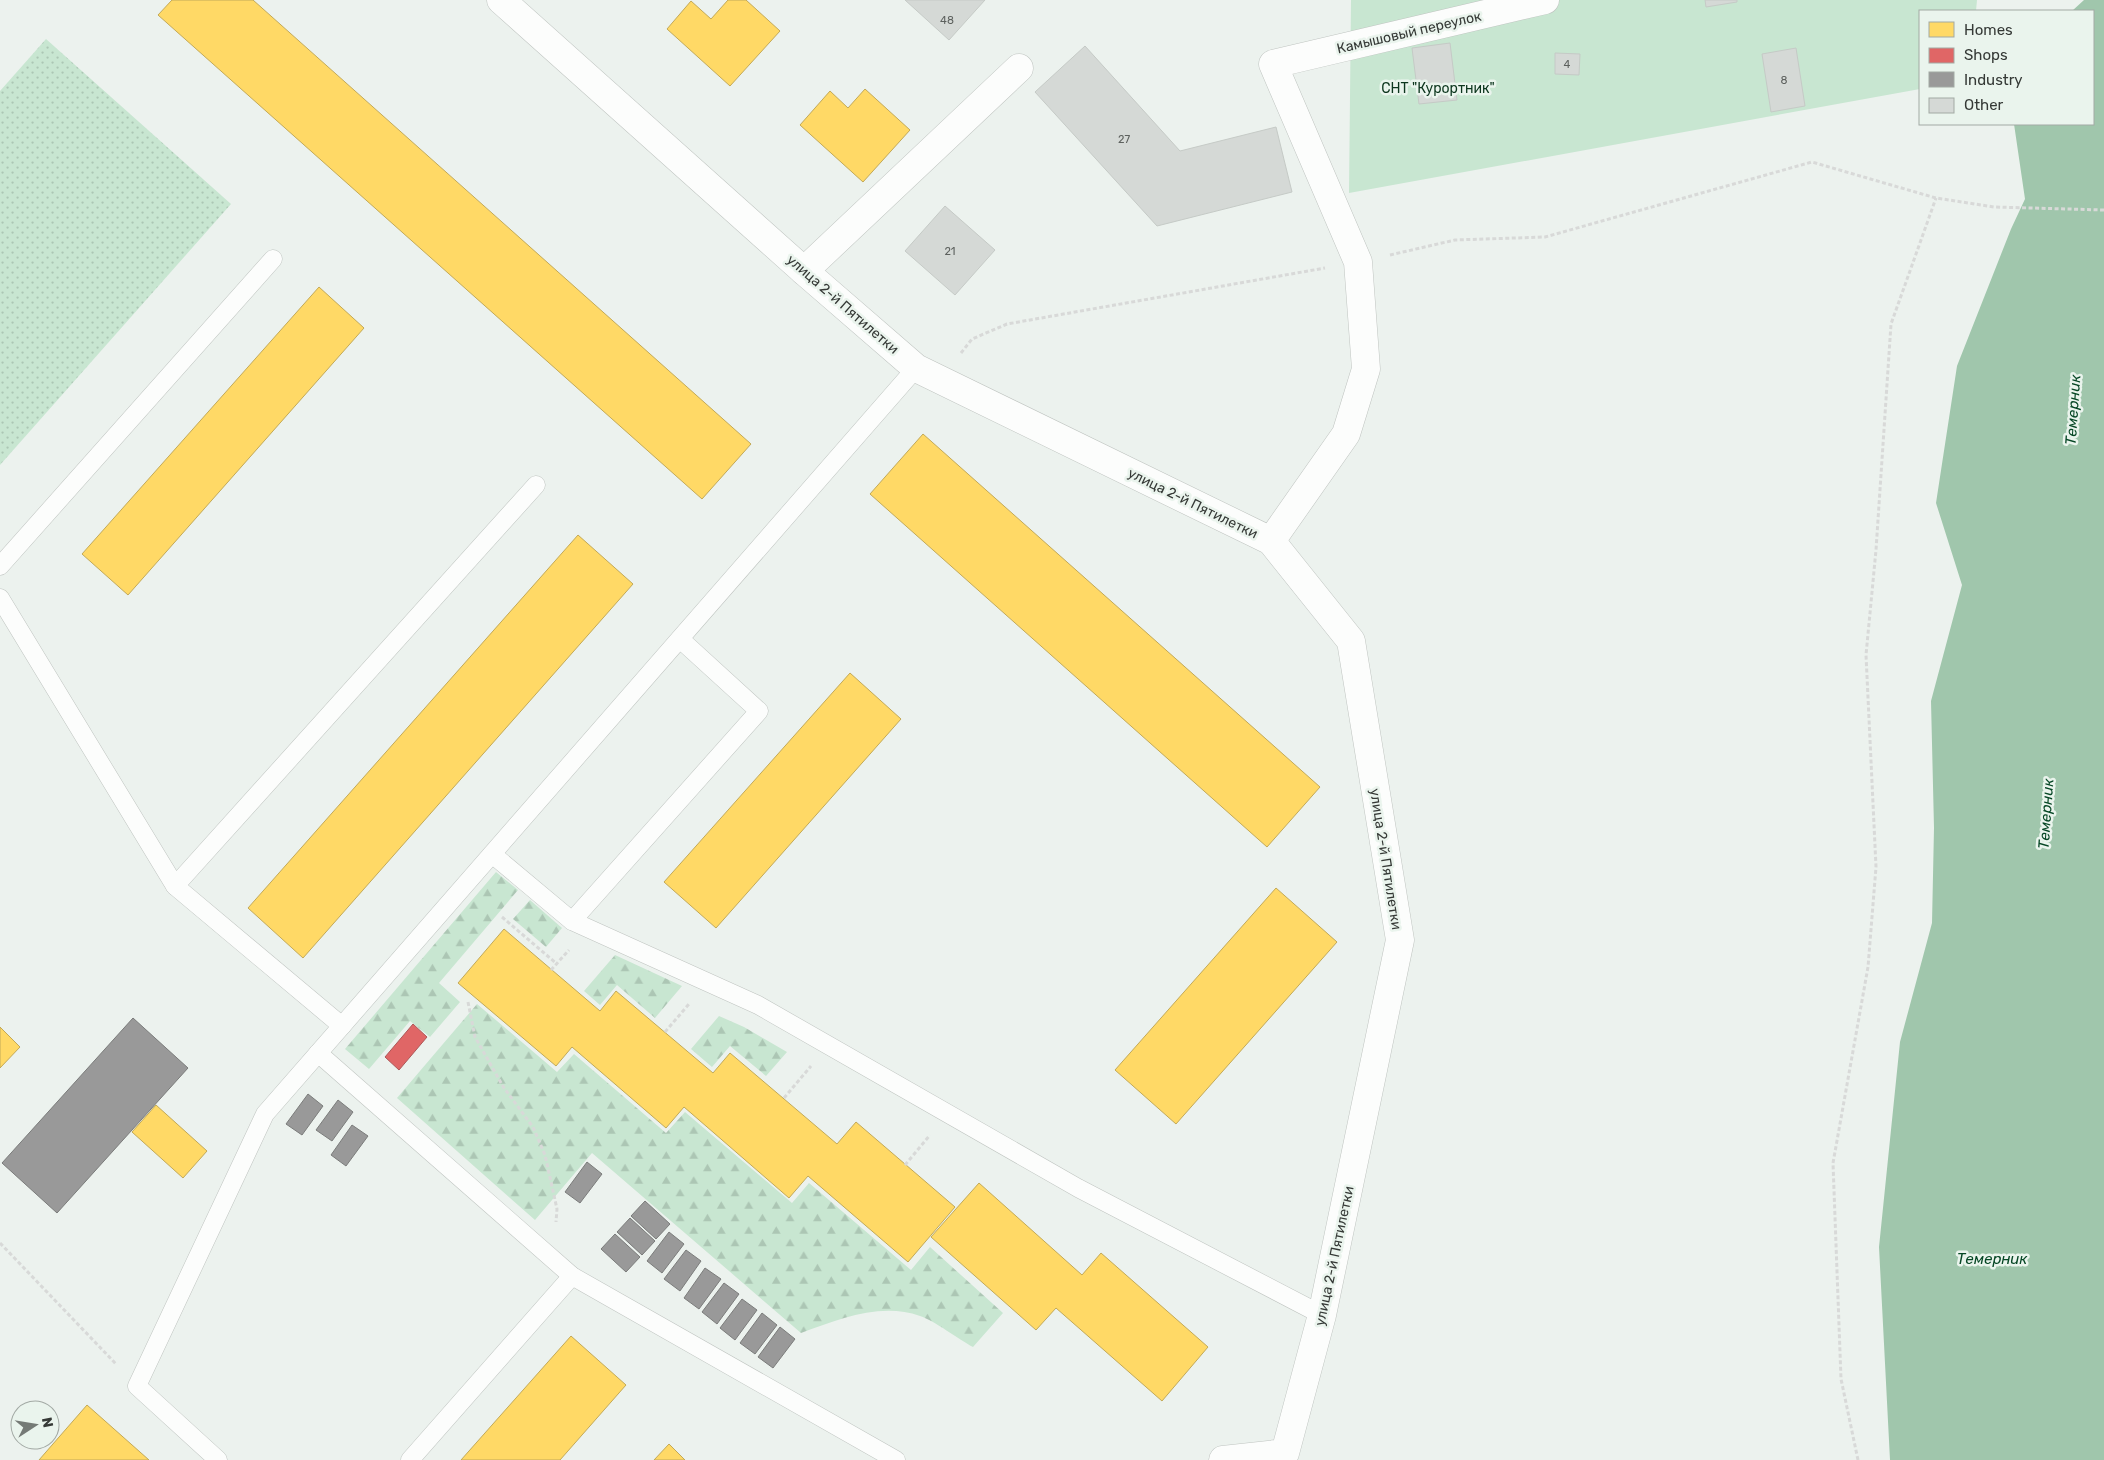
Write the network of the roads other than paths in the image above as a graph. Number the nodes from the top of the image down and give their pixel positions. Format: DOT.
graph roads {
  1 [pos="501,0"];
  2 [pos="1545,0"];
  3 [pos="1019,68"];
  4 [pos="273,260"];
  5 [pos="804,271"];
  6 [pos="916,368"];
  7 [pos="536,485"];
  8 [pos="1271,540"];
  9 [pos="0,566"];
  10 [pos="0,598"];
  11 [pos="680,639"];
  12 [pos="492,854"];
  13 [pos="174,886"];
  14 [pos="572,921"];
  15 [pos="342,1026"];
  16 [pos="318,1054"];
  17 [pos="572,1276"];
  18 [pos="1322,1316"];
  19 [pos="1286,1456"];
  20 [pos="218,1460"];
  21 [pos="410,1460"];
  22 [pos="896,1460"];
  23 [pos="1223,1460"];
  1 -- 5 [label="street, улица 2-й Пятилетки"];
  2 -- 8 [label="street, Камышовый переулок"];
  3 -- 5 [label="street"];
  4 -- 9 [label="lane"];
  5 -- 6 [label="street, улица 2-й Пятилетки"];
  6 -- 8 [label="street, улица 2-й Пятилетки"];
  6 -- 11 [label="lane"];
  7 -- 13 [label="lane"];
  8 -- 18 [label="street, улица 2-й Пятилетки"];
  10 -- 13 [label="lane"];
  11 -- 12 [label="lane"];
  11 -- 14 [label="lane"];
  12 -- 14 [label="lane"];
  12 -- 15 [label="lane"];
  13 -- 15 [label="lane"];
  14 -- 18 [label="lane"];
  15 -- 16 [label="lane"];
  16 -- 17 [label="lane"];
  16 -- 20 [label="lane"];
  17 -- 21 [label="lane"];
  17 -- 22 [label="lane"];
  18 -- 19 [label="street, улица 2-й Пятилетки"];
  19 -- 23 [label="street, улица 2-й Пятилетки"];
}
